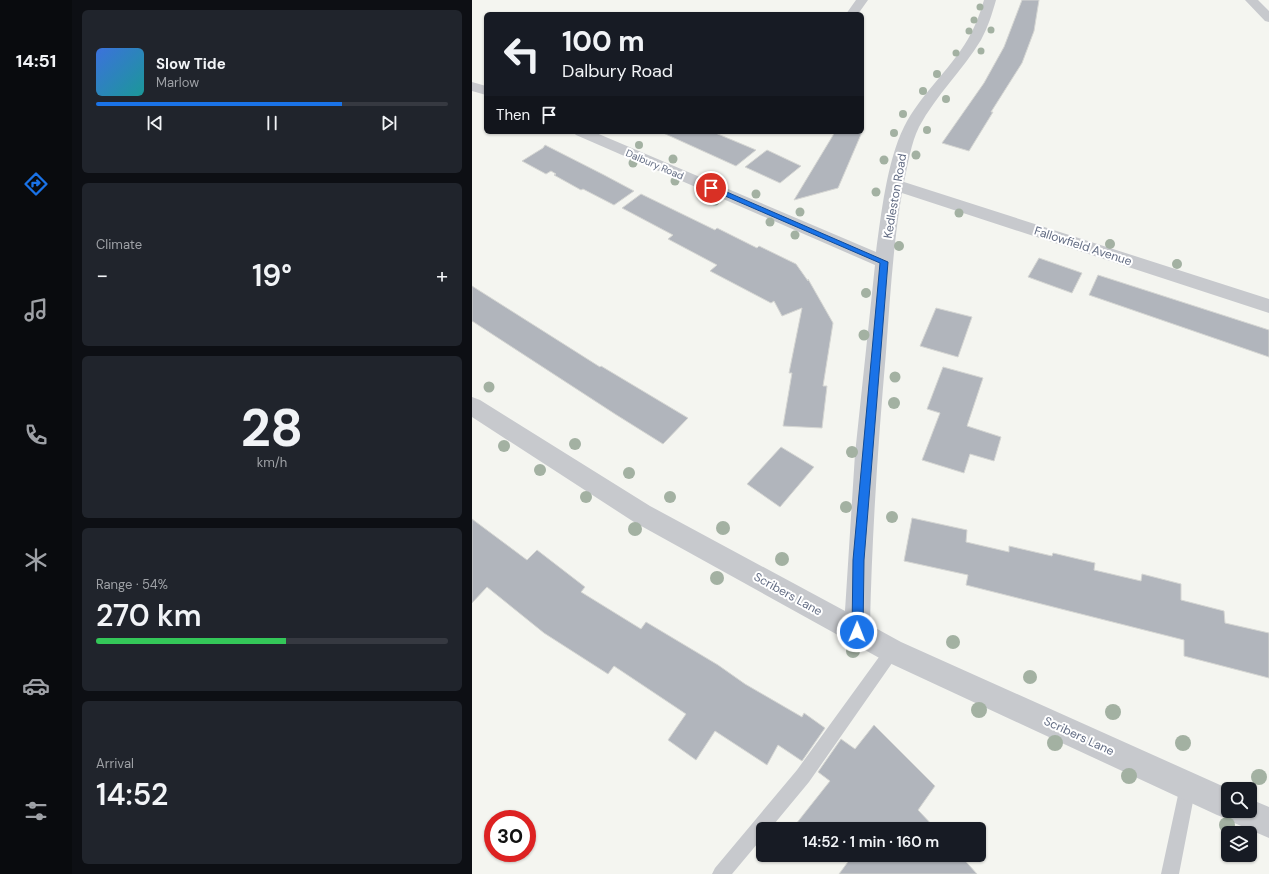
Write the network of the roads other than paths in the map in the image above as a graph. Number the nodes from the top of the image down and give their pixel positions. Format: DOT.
graph roads {
  1 [pos="862,0"];
  2 [pos="990,0"];
  3 [pos="1251,0"];
  4 [pos="853,12"];
  5 [pos="1269,18"];
  6 [pos="472,86"];
  7 [pos="484,90"];
  8 [pos="586,134"];
  9 [pos="896,185"];
  10 [pos="884,262"];
  11 [pos="1269,306"];
  12 [pos="472,406"];
  13 [pos="857,632"];
  14 [pos="892,651"];
  15 [pos="1188,786"];
  16 [pos="1221,801"];
  17 [pos="1257,817"];
  18 [pos="1269,823"];
  19 [pos="721,874"];
  20 [pos="1170,874"];
  1 -- 4 [label="street"];
  2 -- 9 [label="street, Kedleston Road"];
  3 -- 5 [label="street"];
  6 -- 7 [label="street"];
  8 -- 10 [label="street, Dalbury Road"];
  9 -- 10 [label="street, Kedleston Road"];
  9 -- 11 [label="street, Fallowfield Avenue"];
  10 -- 13 [label="street, Kedleston Road"];
  12 -- 13 [label="street, Scribers Lane"];
  13 -- 14 [label="street, Scribers Lane"];
  14 -- 15 [label="street, Scribers Lane"];
  14 -- 19 [label="lane"];
  15 -- 16 [label="street, Scribers Lane"];
  15 -- 20 [label="lane"];
  17 -- 18 [label="street"];
}
